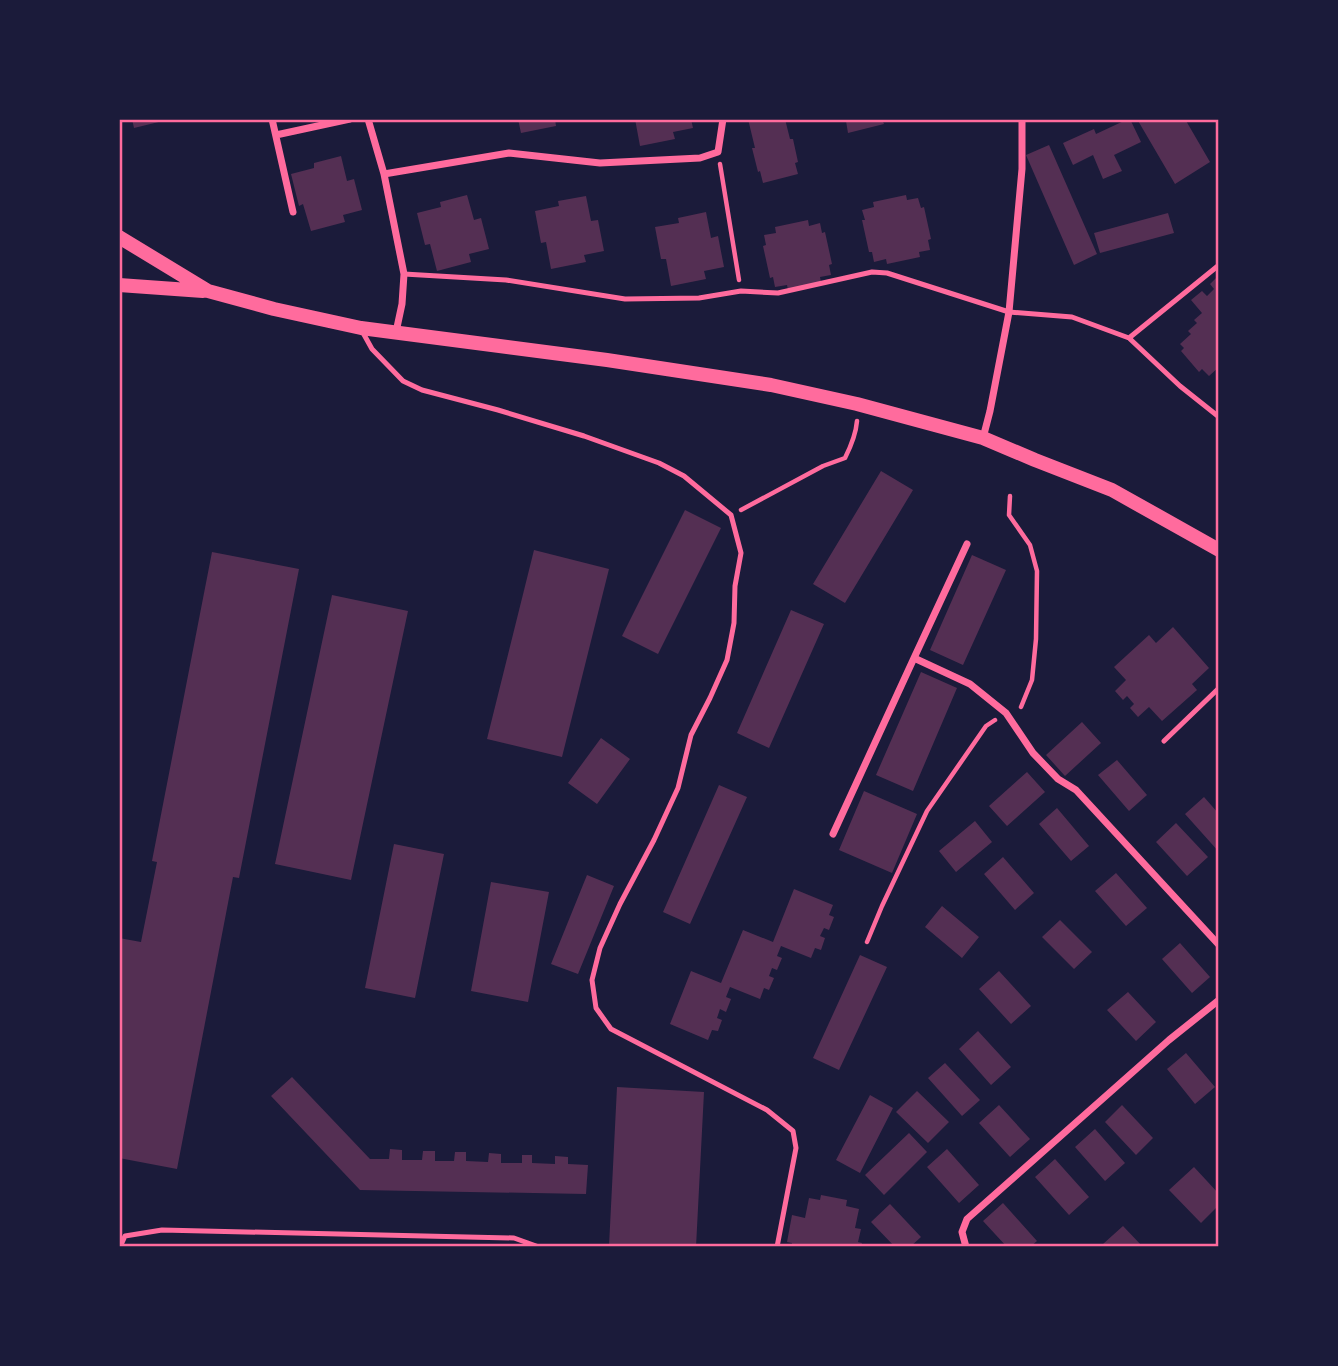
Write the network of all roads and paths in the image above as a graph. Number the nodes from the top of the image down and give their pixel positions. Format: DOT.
graph roads {
  1 [pos="272,119"];
  2 [pos="350,119"];
  3 [pos="368,119"];
  4 [pos="723,119"];
  5 [pos="1022,119"];
  6 [pos="276,135"];
  7 [pos="718,152"];
  8 [pos="384,174"];
  9 [pos="293,212"];
  10 [pos="119,237"];
  11 [pos="1219,265"];
  12 [pos="404,274"];
  13 [pos="119,285"];
  14 [pos="208,291"];
  15 [pos="741,291"];
  16 [pos="1009,312"];
  17 [pos="361,328"];
  18 [pos="396,332"];
  19 [pos="1129,338"];
  20 [pos="857,404"];
  21 [pos="1219,417"];
  22 [pos="983,438"];
  23 [pos="1010,496"];
  24 [pos="731,515"];
  25 [pos="967,544"];
  26 [pos="1219,550"];
  27 [pos="914,658"];
  28 [pos="1219,688"];
  29 [pos="1006,713"];
  30 [pos="1164,741"];
  31 [pos="833,834"];
  32 [pos="867,942"];
  33 [pos="1219,945"];
  34 [pos="1219,1000"];
  35 [pos="120,1247"];
  36 [pos="539,1247"];
  37 [pos="777,1247"];
  38 [pos="966,1247"];
  1 -- 6 [label="street"];
  2 -- 6 [label="street"];
  3 -- 8 [label="street"];
  4 -- 7 [label="street"];
  5 -- 16 [label="street"];
  6 -- 9 [label="street"];
  7 -- 8 [label="street"];
  7 -- 15 [label="path"];
  8 -- 12 [label="street"];
  10 -- 14 [label="main road"];
  11 -- 19 [label="lane"];
  12 -- 15 [label="lane"];
  12 -- 18 [label="street"];
  13 -- 14 [label="main road"];
  14 -- 17 [label="main road"];
  15 -- 16 [label="lane"];
  16 -- 19 [label="lane"];
  16 -- 22 [label="street"];
  17 -- 18 [label="main road"];
  17 -- 24 [label="lane"];
  18 -- 20 [label="main road"];
  19 -- 21 [label="lane"];
  20 -- 22 [label="main road"];
  20 -- 24 [label="path"];
  22 -- 26 [label="main road"];
  23 -- 29 [label="path"];
  24 -- 37 [label="lane"];
  25 -- 27 [label="street"];
  27 -- 29 [label="street"];
  27 -- 31 [label="street"];
  28 -- 30 [label="lane"];
  29 -- 32 [label="path"];
  29 -- 33 [label="street"];
  34 -- 38 [label="street"];
  35 -- 36 [label="lane"];
}
